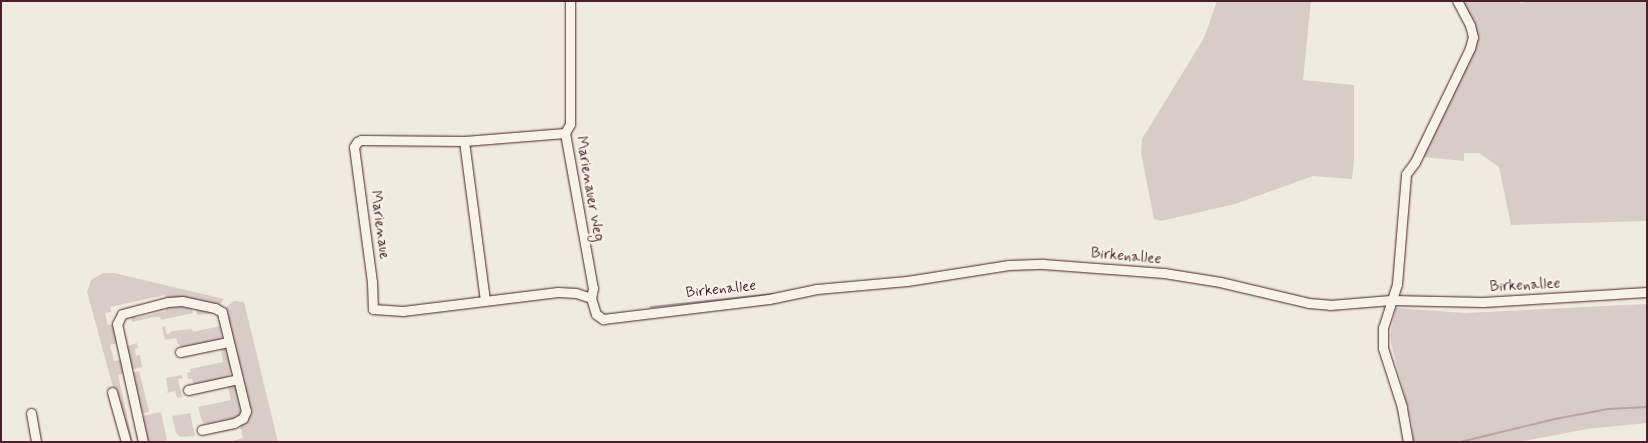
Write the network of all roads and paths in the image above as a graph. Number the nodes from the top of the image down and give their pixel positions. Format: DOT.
graph roads {
  1 [pos="570,1"];
  2 [pos="1457,1"];
  3 [pos="565,133"];
  4 [pos="464,141"];
  5 [pos="1647,292"];
  6 [pos="591,298"];
  7 [pos="485,300"];
  8 [pos="1391,300"];
  9 [pos="603,319"];
  10 [pos="228,342"];
  11 [pos="180,352"];
  12 [pos="238,379"];
  13 [pos="188,390"];
  14 [pos="112,392"];
  15 [pos="31,412"];
  16 [pos="202,430"];
  17 [pos="36,442"];
  18 [pos="126,442"];
  19 [pos="143,442"];
  20 [pos="1408,442"];
  1 -- 3 [label="street, Marienauer Weg"];
  2 -- 8 [label="street"];
  3 -- 4 [label="street, Marienaue"];
  3 -- 6 [label="street, Marienauer Weg"];
  4 -- 7 [label="street"];
  4 -- 7 [label="street, Marienaue"];
  5 -- 8 [label="street, Birkenallee"];
  6 -- 7 [label="street, Marienaue"];
  6 -- 9 [label="street, Marienauer Weg"];
  8 -- 9 [label="street, Birkenallee"];
  8 -- 20 [label="street"];
  10 -- 11 [label="street"];
  10 -- 12 [label="street"];
  10 -- 19 [label="street"];
  12 -- 13 [label="street"];
  12 -- 16 [label="street"];
  14 -- 18 [label="street"];
  15 -- 17 [label="street"];
}
